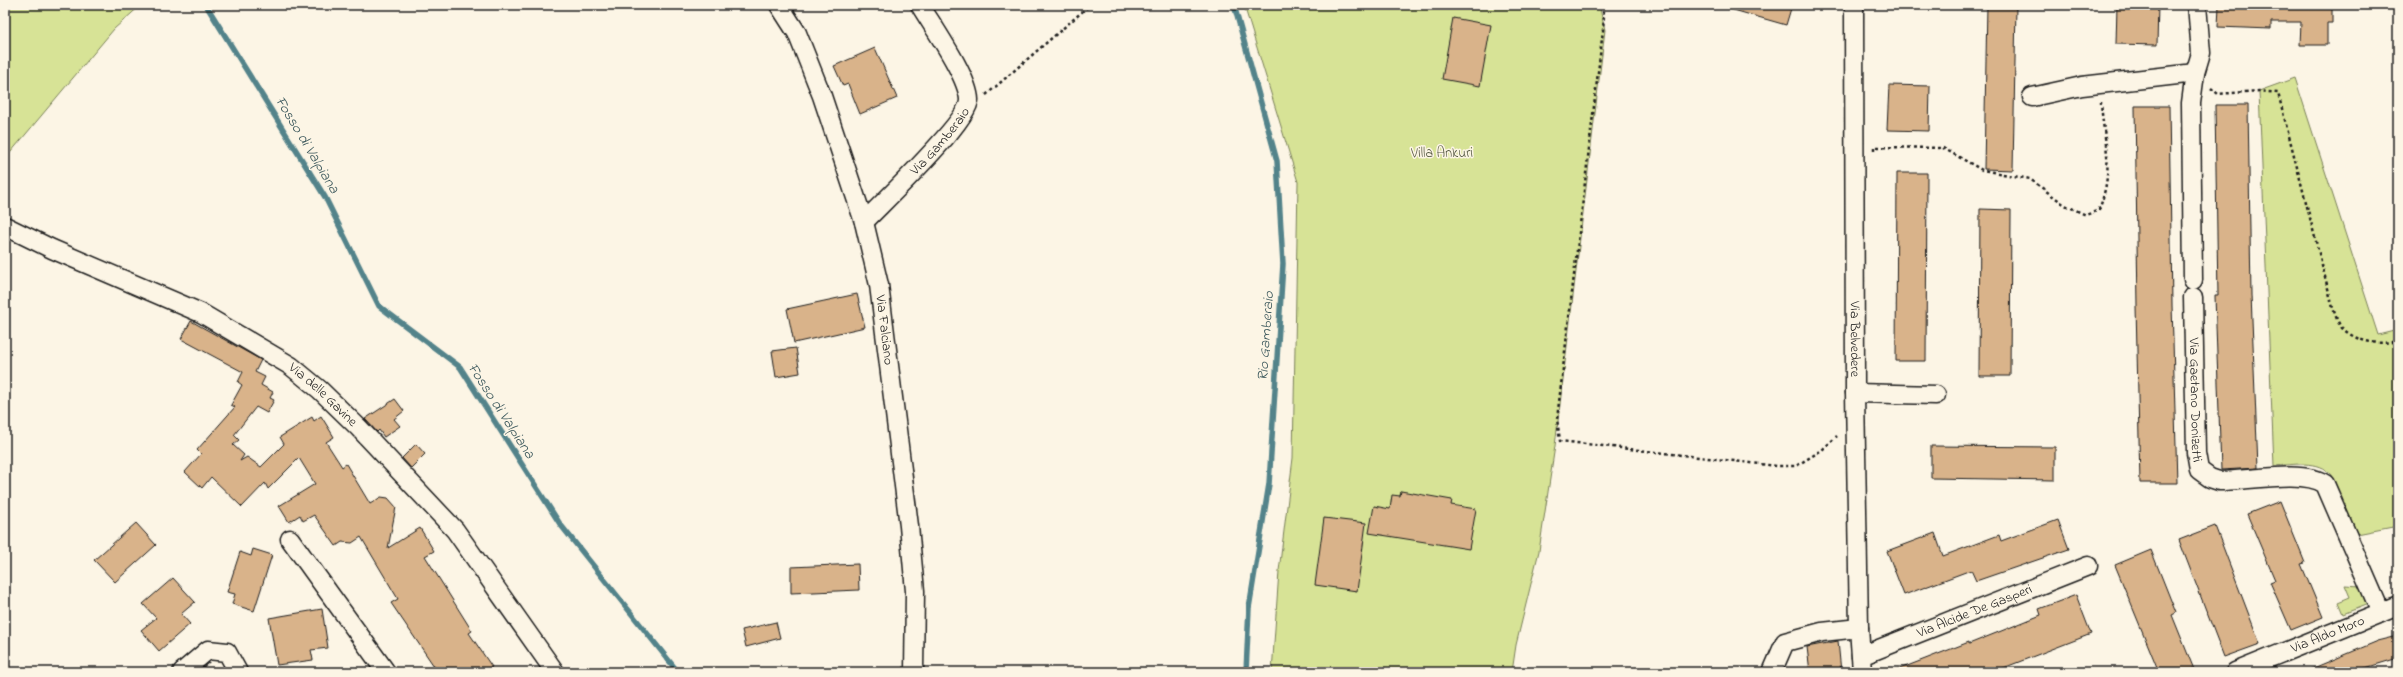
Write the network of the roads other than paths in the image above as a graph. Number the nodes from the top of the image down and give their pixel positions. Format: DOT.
graph roads {
  1 [pos="779,5"];
  2 [pos="920,5"];
  3 [pos="1854,5"];
  4 [pos="2197,5"];
  5 [pos="2195,73"];
  6 [pos="2032,97"];
  7 [pos="864,222"];
  8 [pos="5,226"];
  9 [pos="1855,393"];
  10 [pos="1936,395"];
  11 [pos="290,538"];
  12 [pos="2088,566"];
  13 [pos="2398,606"];
  14 [pos="2381,613"];
  15 [pos="1858,628"];
  16 [pos="1861,664"];
  17 [pos="182,672"];
  18 [pos="238,672"];
  19 [pos="386,672"];
  20 [pos="555,672"];
  21 [pos="914,672"];
  22 [pos="1772,672"];
  23 [pos="2235,672"];
  1 -- 7 [label="street, Via Falciano"];
  2 -- 7 [label="street, Via Gamberaio"];
  3 -- 9 [label="street, Via Belvedere"];
  4 -- 5 [label="street, Via Gaetano Donizetti"];
  5 -- 6 [label="street"];
  5 -- 14 [label="street, Via Gaetano Donizetti"];
  7 -- 21 [label="street, Via Falciano"];
  8 -- 20 [label="street, Via delle Gavine"];
  9 -- 10 [label="street"];
  9 -- 15 [label="street, Via Belvedere"];
  11 -- 19 [label="street"];
  12 -- 16 [label="street, Via Alcide De Gasperi"];
  13 -- 14 [label="street, Via Aldo Moro"];
  14 -- 23 [label="street, Via Aldo Moro"];
  15 -- 16 [label="street, Via Belvedere"];
  15 -- 22 [label="street"];
  17 -- 18 [label="street"];
}
